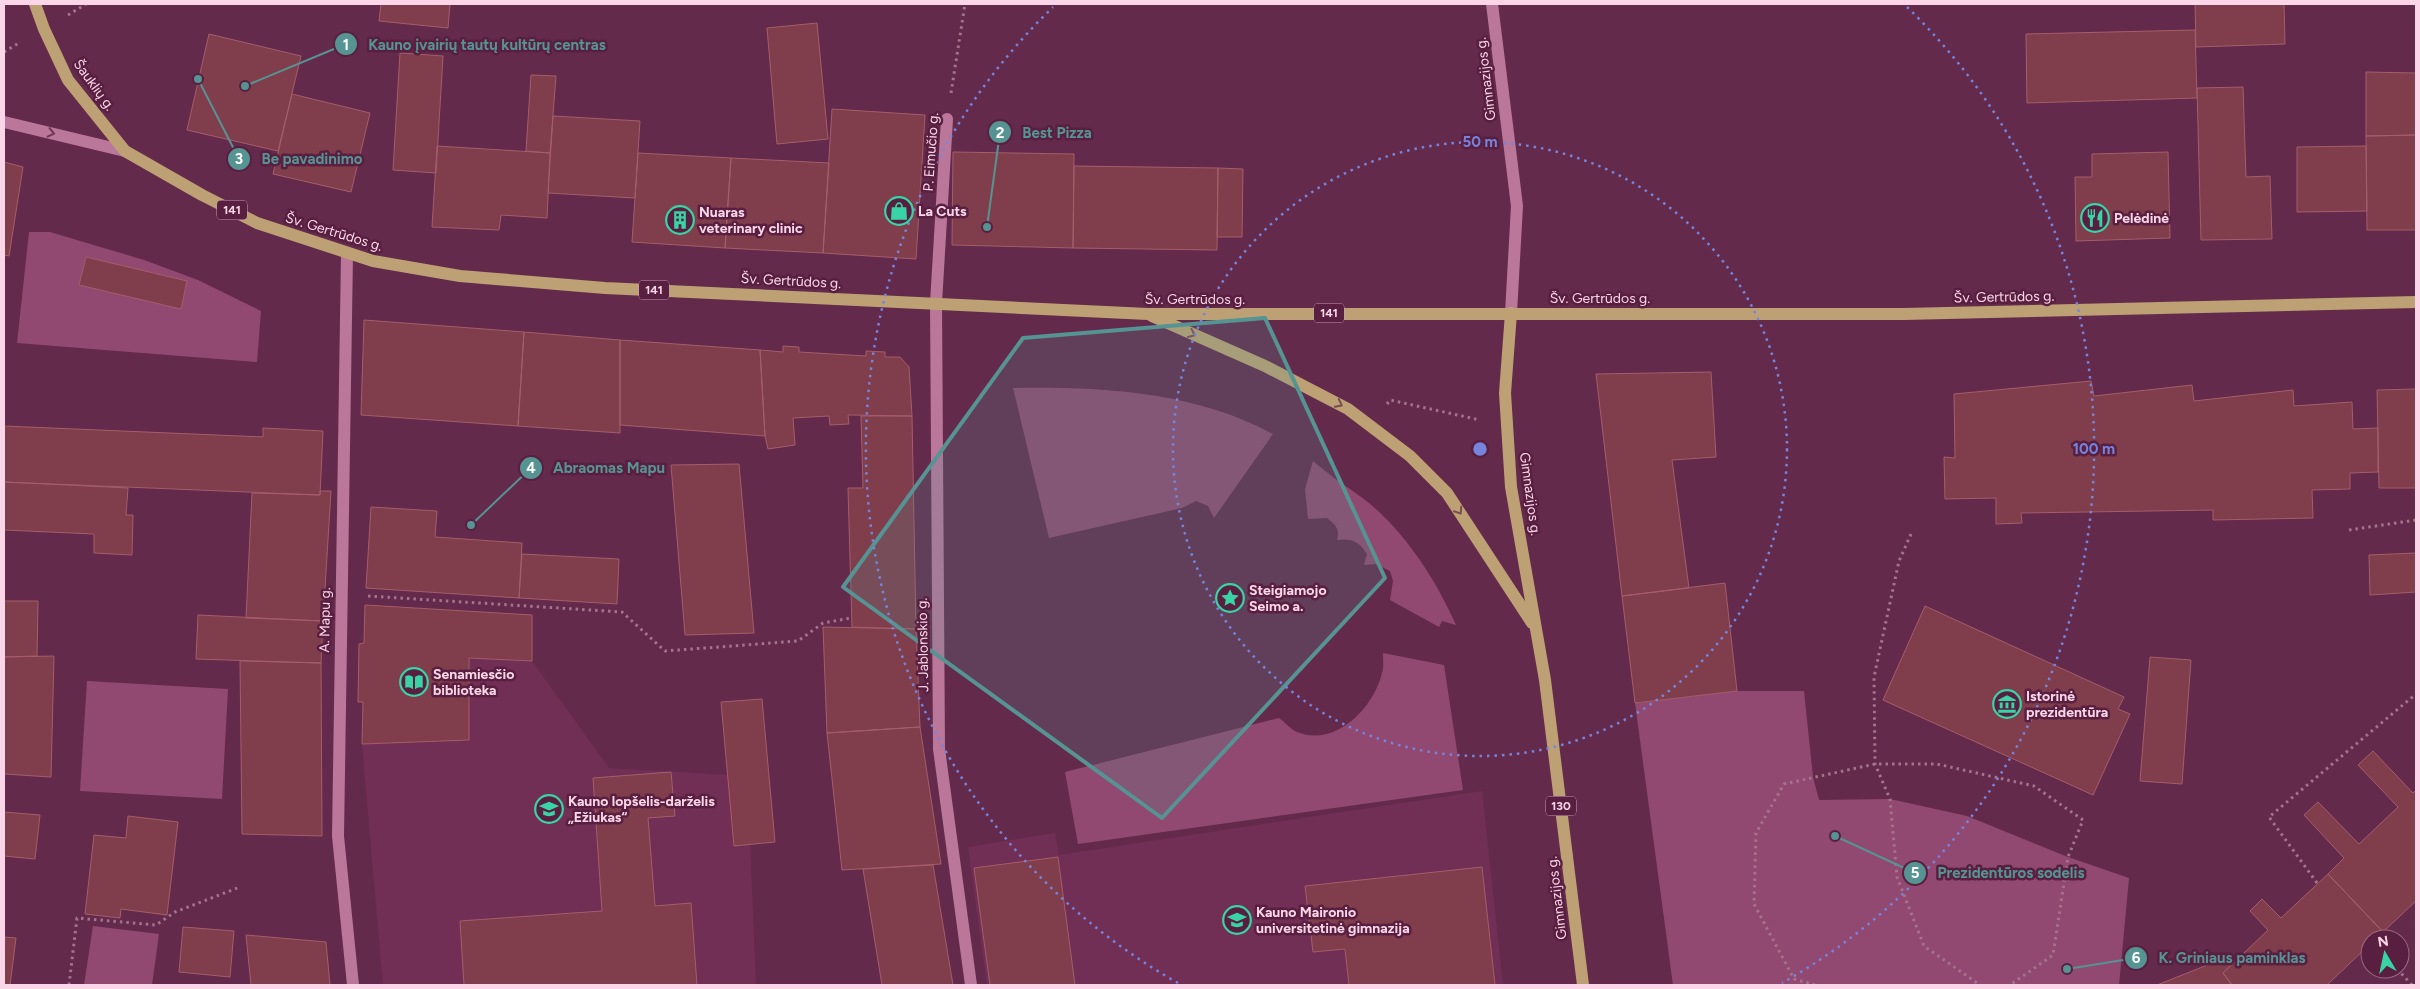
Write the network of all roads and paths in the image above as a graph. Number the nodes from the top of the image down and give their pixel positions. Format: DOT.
graph roads {
  1 [pos="35,4"];
  2 [pos="965,4"];
  3 [pos="1492,4"];
  4 [pos="947,119"];
  5 [pos="4,122"];
  6 [pos="125,151"];
  7 [pos="347,254"];
  8 [pos="2416,302"];
  9 [pos="936,303"];
  10 [pos="1511,313"];
  11 [pos="1148,314"];
  12 [pos="1369,425"];
  13 [pos="1506,426"];
  14 [pos="2416,520"];
  15 [pos="2349,530"];
  16 [pos="1911,534"];
  17 [pos="340,594"];
  18 [pos="851,618"];
  19 [pos="1535,627"];
  20 [pos="2416,694"];
  21 [pos="1875,764"];
  22 [pos="2317,883"];
  23 [pos="240,887"];
  24 [pos="69,985"];
  25 [pos="353,985"];
  26 [pos="971,985"];
  27 [pos="1582,985"];
  28 [pos="1815,985"];
  29 [pos="1980,985"];
  30 [pos="2010,985"];
  1 -- 6 [label="main road, Šauklių g. / 141"];
  2 -- 4 [label="path, P. Eimučio g."];
  3 -- 10 [label="street, Gimnazijos g."];
  4 -- 9 [label="street, P. Eimučio g."];
  5 -- 6 [label="street, Šv. Gertrūdos g., one-way"];
  6 -- 7 [label="main road, Šv. Gertrūdos g. / 141"];
  7 -- 9 [label="main road, Šv. Gertrūdos g. / 141"];
  7 -- 17 [label="street, A. Mapu g."];
  8 -- 10 [label="main road, Šv. Gertrūdos g. / 141"];
  9 -- 11 [label="main road, Šv. Gertrūdos g. / 141"];
  9 -- 26 [label="street, J. Jablonskio g."];
  10 -- 11 [label="main road, Šv. Gertrūdos g. / 141"];
  10 -- 13 [label="main road, Gimnazijos g. / 130"];
  11 -- 12 [label="main road, one-way"];
  12 -- 13 [label="path"];
  12 -- 19 [label="main road, one-way"];
  13 -- 19 [label="main road, Gimnazijos g. / 130"];
  14 -- 15 [label="path"];
  16 -- 21 [label="path"];
  17 -- 18 [label="path"];
  17 -- 25 [label="street, A. Mapu g."];
  19 -- 27 [label="main road, Gimnazijos g. / 130"];
  20 -- 22 [label="path"];
  21 -- 28 [label="path"];
  21 -- 29 [label="path"];
  21 -- 30 [label="path"];
  23 -- 24 [label="path"];
}
